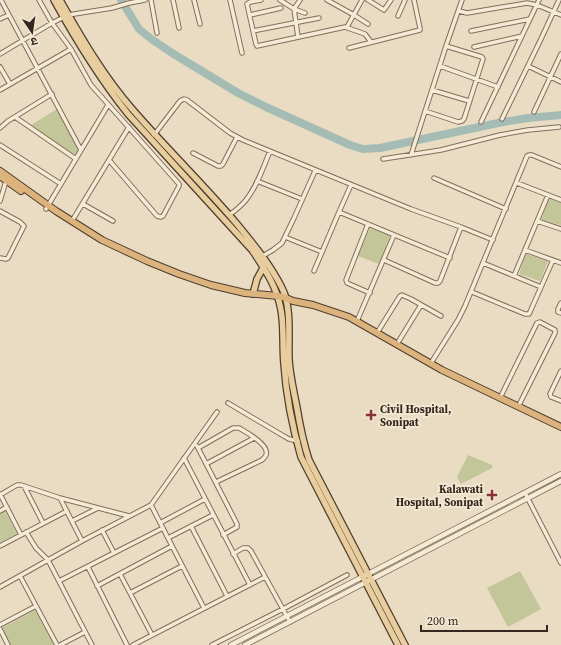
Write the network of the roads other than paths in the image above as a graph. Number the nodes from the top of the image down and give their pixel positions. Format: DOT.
graph roads {
  1 [pos="1,0"];
  2 [pos="39,0"];
  3 [pos="54,0"];
  4 [pos="60,0"];
  5 [pos="144,0"];
  6 [pos="151,0"];
  7 [pos="173,0"];
  8 [pos="194,0"];
  9 [pos="230,0"];
  10 [pos="261,0"];
  11 [pos="280,0"];
  12 [pos="300,0"];
  13 [pos="327,0"];
  14 [pos="362,0"];
  15 [pos="368,0"];
  16 [pos="379,0"];
  17 [pos="392,0"];
  18 [pos="405,0"];
  19 [pos="414,0"];
  20 [pos="462,0"];
  21 [pos="539,0"];
  22 [pos="559,0"];
  23 [pos="285,2"];
  24 [pos="376,5"];
  25 [pos="537,5"];
  26 [pos="281,8"];
  27 [pos="294,9"];
  28 [pos="459,11"];
  29 [pos="554,12"];
  30 [pos="305,13"];
  31 [pos="9,15"];
  32 [pos="250,15"];
  33 [pos="354,15"];
  34 [pos="561,15"];
  35 [pos="66,16"];
  36 [pos="398,16"];
  37 [pos="318,18"];
  38 [pos="0,19"];
  39 [pos="530,19"];
  40 [pos="296,22"];
  41 [pos="52,23"];
  42 [pos="200,24"];
  43 [pos="368,24"];
  44 [pos="347,27"];
  45 [pos="179,28"];
  46 [pos="253,31"];
  47 [pos="471,31"];
  48 [pos="157,33"];
  49 [pos="522,36"];
  50 [pos="298,37"];
  51 [pos="23,40"];
  52 [pos="371,42"];
  53 [pos="446,46"];
  54 [pos="474,47"];
  55 [pos="349,48"];
  56 [pos="71,50"];
  57 [pos="242,53"];
  58 [pos="0,54"];
  59 [pos="561,54"];
  60 [pos="440,66"];
  61 [pos="528,66"];
  62 [pos="0,67"];
  63 [pos="38,69"];
  64 [pos="550,77"];
  65 [pos="477,78"];
  66 [pos="561,82"];
  67 [pos="10,84"];
  68 [pos="498,87"];
  69 [pos="0,90"];
  70 [pos="432,90"];
  71 [pos="52,94"];
  72 [pos="470,101"];
  73 [pos="108,105"];
  74 [pos="425,111"];
  75 [pos="534,112"];
  76 [pos="15,117"];
  77 [pos="502,119"];
  78 [pos="481,122"];
  79 [pos="128,127"];
  80 [pos="559,127"];
  81 [pos="0,128"];
  82 [pos="155,134"];
  83 [pos="237,137"];
  84 [pos="151,140"];
  85 [pos="0,145"];
  86 [pos="81,150"];
  87 [pos="270,151"];
  88 [pos="193,152"];
  89 [pos="411,155"];
  90 [pos="76,159"];
  91 [pos="383,159"];
  92 [pos="109,160"];
  93 [pos="561,167"];
  94 [pos="0,171"];
  95 [pos="316,171"];
  96 [pos="0,176"];
  97 [pos="434,178"];
  98 [pos="7,179"];
  99 [pos="257,181"];
  100 [pos="517,182"];
  101 [pos="61,184"];
  102 [pos="351,185"];
  103 [pos="548,195"];
  104 [pos="302,199"];
  105 [pos="561,200"];
  106 [pos="0,201"];
  107 [pos="83,204"];
  108 [pos="47,207"];
  109 [pos="506,209"];
  110 [pos="0,211"];
  111 [pos="339,212"];
  112 [pos="55,213"];
  113 [pos="229,215"];
  114 [pos="113,221"];
  115 [pos="537,221"];
  116 [pos="72,222"];
  117 [pos="368,224"];
  118 [pos="461,227"];
  119 [pos="561,229"];
  120 [pos="394,235"];
  121 [pos="286,237"];
  122 [pos="493,240"];
  123 [pos="525,250"];
  124 [pos="322,252"];
  125 [pos="260,257"];
  126 [pos="0,258"];
  127 [pos="450,258"];
  128 [pos="384,260"];
  129 [pos="553,260"];
  130 [pos="483,263"];
  131 [pos="561,263"];
  132 [pos="263,268"];
  133 [pos="314,271"];
  134 [pos="514,276"];
  135 [pos="541,287"];
  136 [pos="472,292"];
  137 [pos="370,293"];
  138 [pos="253,294"];
  139 [pos="278,298"];
  140 [pos="288,300"];
  141 [pos="561,303"];
  142 [pos="421,305"];
  143 [pos="561,313"];
  144 [pos="441,316"];
  145 [pos="357,321"];
  146 [pos="377,333"];
  147 [pos="398,344"];
  148 [pos="430,363"];
  149 [pos="561,371"];
  150 [pos="500,398"];
  151 [pos="561,401"];
  152 [pos="228,403"];
  153 [pos="518,406"];
  154 [pos="218,412"];
  155 [pos="561,427"];
  156 [pos="254,438"];
  157 [pos="303,440"];
  158 [pos="296,441"];
  159 [pos="196,443"];
  160 [pos="198,448"];
  161 [pos="184,458"];
  162 [pos="206,464"];
  163 [pos="561,474"];
  164 [pos="561,481"];
  165 [pos="216,482"];
  166 [pos="24,486"];
  167 [pos="525,492"];
  168 [pos="0,494"];
  169 [pos="60,498"];
  170 [pos="205,499"];
  171 [pos="528,499"];
  172 [pos="151,505"];
  173 [pos="7,507"];
  174 [pos="98,508"];
  175 [pos="0,511"];
  176 [pos="67,511"];
  177 [pos="213,515"];
  178 [pos="130,516"];
  179 [pos="72,521"];
  180 [pos="43,523"];
  181 [pos="160,523"];
  182 [pos="191,526"];
  183 [pos="163,528"];
  184 [pos="102,530"];
  185 [pos="26,532"];
  186 [pos="223,534"];
  187 [pos="21,535"];
  188 [pos="168,538"];
  189 [pos="82,540"];
  190 [pos="0,546"];
  191 [pos="172,546"];
  192 [pos="114,553"];
  193 [pos="233,554"];
  194 [pos="48,560"];
  195 [pos="561,563"];
  196 [pos="182,566"];
  197 [pos="88,567"];
  198 [pos="120,574"];
  199 [pos="347,575"];
  200 [pos="20,576"];
  201 [pos="265,577"];
  202 [pos="367,578"];
  203 [pos="59,582"];
  204 [pos="250,585"];
  205 [pos="97,586"];
  206 [pos="0,587"];
  207 [pos="130,593"];
  208 [pos="227,596"];
  209 [pos="36,606"];
  210 [pos="204,608"];
  211 [pos="283,609"];
  212 [pos="287,616"];
  213 [pos="290,622"];
  214 [pos="0,625"];
  215 [pos="0,629"];
  216 [pos="85,632"];
  217 [pos="152,635"];
  218 [pos="8,645"];
  219 [pos="57,645"];
  220 [pos="60,645"];
  221 [pos="92,645"];
  222 [pos="127,645"];
  223 [pos="132,645"];
  224 [pos="212,645"];
  225 [pos="231,645"];
  226 [pos="245,645"];
  227 [pos="398,645"];
  228 [pos="405,645"];
  1 -- 31 [label="street"];
  2 -- 41 [label="street"];
  3 -- 35 [label="main road"];
  4 -- 35 [label="main road"];
  5 -- 35 [label="street"];
  6 -- 48 [label="street"];
  7 -- 45 [label="street"];
  8 -- 42 [label="street"];
  9 -- 57 [label="street"];
  10 -- 32 [label="street"];
  11 -- 23 [label="street"];
  12 -- 27 [label="street"];
  13 -- 33 [label="street"];
  14 -- 33 [label="street"];
  15 -- 24 [label="street"];
  16 -- 24 [label="street"];
  17 -- 24 [label="street"];
  18 -- 36 [label="street"];
  19 -- 52 [label="street"];
  20 -- 28 [label="street"];
  21 -- 25 [label="street"];
  22 -- 29 [label="street"];
  23 -- 27 [label="street"];
  25 -- 28 [label="street"];
  25 -- 29 [label="street"];
  25 -- 39 [label="street"];
  26 -- 32 [label="street"];
  27 -- 30 [label="street"];
  27 -- 40 [label="street"];
  28 -- 53 [label="street"];
  29 -- 34 [label="street"];
  29 -- 61 [label="street"];
  31 -- 38 [label="street"];
  31 -- 51 [label="street"];
  32 -- 46 [label="street"];
  33 -- 43 [label="street"];
  33 -- 44 [label="street"];
  35 -- 41 [label="street"];
  35 -- 82 [label="main road"];
  35 -- 84 [label="main road"];
  37 -- 40 [label="street"];
  39 -- 47 [label="street"];
  39 -- 49 [label="street"];
  40 -- 46 [label="street"];
  40 -- 50 [label="street"];
  41 -- 51 [label="street"];
  41 -- 56 [label="street"];
  44 -- 50 [label="street"];
  44 -- 52 [label="street"];
  46 -- 50 [label="street"];
  49 -- 54 [label="street"];
  49 -- 68 [label="street"];
  51 -- 58 [label="street"];
  51 -- 63 [label="street"];
  52 -- 55 [label="street"];
  53 -- 60 [label="street"];
  53 -- 65 [label="street"];
  56 -- 63 [label="street"];
  56 -- 73 [label="street"];
  59 -- 64 [label="street"];
  60 -- 65 [label="street"];
  60 -- 70 [label="street"];
  61 -- 64 [label="street"];
  61 -- 77 [label="street"];
  62 -- 67 [label="street"];
  63 -- 67 [label="street"];
  63 -- 71 [label="street"];
  64 -- 66 [label="street"];
  64 -- 75 [label="street"];
  65 -- 68 [label="street"];
  65 -- 72 [label="street"];
  67 -- 69 [label="street"];
  68 -- 78 [label="street"];
  70 -- 72 [label="street"];
  70 -- 74 [label="street"];
  71 -- 76 [label="street"];
  71 -- 86 [label="street"];
  72 -- 74 [label="street"];
  73 -- 79 [label="street"];
  73 -- 86 [label="street"];
  74 -- 89 [label="street"];
  76 -- 81 [label="street"];
  76 -- 90 [label="street"];
  79 -- 92 [label="street"];
  79 -- 92 [label="street"];
  80 -- 89 [label="street"];
  82 -- 83 [label="street"];
  82 -- 84 [label="street"];
  82 -- 113 [label="main road"];
  83 -- 87 [label="street"];
  83 -- 88 [label="street"];
  84 -- 125 [label="main road"];
  85 -- 101 [label="street"];
  86 -- 90 [label="street"];
  87 -- 95 [label="street"];
  87 -- 99 [label="street"];
  89 -- 91 [label="street"];
  90 -- 101 [label="street"];
  92 -- 107 [label="street"];
  93 -- 100 [label="street"];
  94 -- 98 [label="highway"];
  95 -- 102 [label="street"];
  95 -- 104 [label="street"];
  96 -- 98 [label="highway"];
  97 -- 109 [label="street"];
  98 -- 106 [label="street"];
  98 -- 108 [label="highway"];
  99 -- 104 [label="street"];
  99 -- 113 [label="street"];
  100 -- 103 [label="street"];
  100 -- 109 [label="street"];
  101 -- 108 [label="street"];
  102 -- 111 [label="street"];
  102 -- 118 [label="street"];
  103 -- 105 [label="street"];
  103 -- 115 [label="street"];
  104 -- 121 [label="street"];
  107 -- 114 [label="street"];
  107 -- 116 [label="street"];
  108 -- 112 [label="highway"];
  109 -- 122 [label="street"];
  110 -- 126 [label="street"];
  111 -- 117 [label="street"];
  111 -- 124 [label="street"];
  112 -- 116 [label="highway"];
  112 -- 139 [label="highway"];
  113 -- 125 [label="main road"];
  115 -- 119 [label="street"];
  115 -- 123 [label="street"];
  116 -- 138 [label="highway"];
  117 -- 120 [label="street"];
  117 -- 137 [label="street"];
  118 -- 122 [label="street"];
  118 -- 127 [label="street"];
  120 -- 127 [label="street"];
  120 -- 128 [label="street"];
  121 -- 124 [label="street"];
  121 -- 125 [label="street"];
  122 -- 130 [label="street"];
  123 -- 129 [label="street"];
  123 -- 134 [label="street"];
  124 -- 133 [label="street"];
  125 -- 132 [label="main road"];
  125 -- 140 [label="main road"];
  127 -- 128 [label="street"];
  128 -- 137 [label="street"];
  129 -- 131 [label="street"];
  129 -- 135 [label="street"];
  130 -- 134 [label="street"];
  130 -- 136 [label="street"];
  132 -- 138 [label="main road"];
  132 -- 139 [label="main road"];
  134 -- 135 [label="street"];
  135 -- 136 [label="street"];
  136 -- 148 [label="street"];
  137 -- 145 [label="street"];
  138 -- 139 [label="highway"];
  139 -- 140 [label="highway"];
  139 -- 158 [label="main road"];
  140 -- 145 [label="highway"];
  140 -- 157 [label="main road"];
  141 -- 143 [label="street"];
  142 -- 144 [label="street"];
  142 -- 146 [label="street"];
  142 -- 147 [label="street"];
  145 -- 146 [label="highway"];
  146 -- 147 [label="highway"];
  147 -- 148 [label="highway"];
  148 -- 150 [label="highway"];
  149 -- 151 [label="street"];
  150 -- 153 [label="highway"];
  150 -- 153 [label="street"];
  152 -- 158 [label="street"];
  153 -- 155 [label="highway"];
  154 -- 159 [label="street"];
  156 -- 160 [label="street"];
  156 -- 162 [label="street"];
  156 -- 165 [label="street"];
  157 -- 158 [label="street"];
  157 -- 202 [label="main road"];
  158 -- 202 [label="main road"];
  159 -- 160 [label="street"];
  159 -- 161 [label="street"];
  160 -- 162 [label="street"];
  161 -- 170 [label="street"];
  161 -- 172 [label="street"];
  162 -- 165 [label="street"];
  163 -- 167 [label="street"];
  164 -- 171 [label="street"];
  165 -- 186 [label="street"];
  166 -- 168 [label="street"];
  166 -- 169 [label="street"];
  166 -- 180 [label="street"];
  167 -- 171 [label="street"];
  167 -- 202 [label="street"];
  168 -- 173 [label="street"];
  169 -- 174 [label="street"];
  169 -- 176 [label="street"];
  170 -- 177 [label="street"];
  170 -- 181 [label="street"];
  171 -- 195 [label="street"];
  171 -- 202 [label="street"];
  172 -- 178 [label="street"];
  172 -- 181 [label="street"];
  173 -- 175 [label="street"];
  173 -- 187 [label="street"];
  174 -- 178 [label="street"];
  174 -- 179 [label="street"];
  176 -- 179 [label="street"];
  176 -- 180 [label="street"];
  177 -- 182 [label="street"];
  177 -- 186 [label="street"];
  178 -- 184 [label="street"];
  179 -- 189 [label="street"];
  180 -- 185 [label="street"];
  181 -- 183 [label="street"];
  182 -- 188 [label="street"];
  182 -- 208 [label="street"];
  183 -- 188 [label="street"];
  183 -- 192 [label="street"];
  184 -- 189 [label="street"];
  184 -- 192 [label="street"];
  185 -- 187 [label="street"];
  185 -- 194 [label="street"];
  186 -- 193 [label="street"];
  187 -- 190 [label="street"];
  188 -- 191 [label="street"];
  189 -- 194 [label="street"];
  191 -- 196 [label="street"];
  191 -- 198 [label="street"];
  192 -- 197 [label="street"];
  193 -- 201 [label="street"];
  193 -- 204 [label="street"];
  194 -- 200 [label="street"];
  194 -- 203 [label="street"];
  196 -- 207 [label="street"];
  196 -- 210 [label="street"];
  197 -- 203 [label="street"];
  197 -- 205 [label="street"];
  198 -- 205 [label="street"];
  198 -- 207 [label="street"];
  199 -- 211 [label="street"];
  200 -- 206 [label="street"];
  200 -- 209 [label="street"];
  201 -- 204 [label="street"];
  201 -- 211 [label="street"];
  202 -- 212 [label="street"];
  202 -- 213 [label="street"];
  202 -- 227 [label="main road"];
  202 -- 228 [label="main road"];
  203 -- 216 [label="street"];
  204 -- 208 [label="street"];
  205 -- 222 [label="street"];
  207 -- 217 [label="street"];
  208 -- 210 [label="street"];
  209 -- 214 [label="street"];
  209 -- 219 [label="street"];
  210 -- 217 [label="street"];
  211 -- 212 [label="street"];
  211 -- 224 [label="street"];
  212 -- 213 [label="street"];
  212 -- 225 [label="street"];
  213 -- 226 [label="street"];
  215 -- 218 [label="street"];
  216 -- 220 [label="street"];
  216 -- 221 [label="street"];
  217 -- 223 [label="street"];
}
